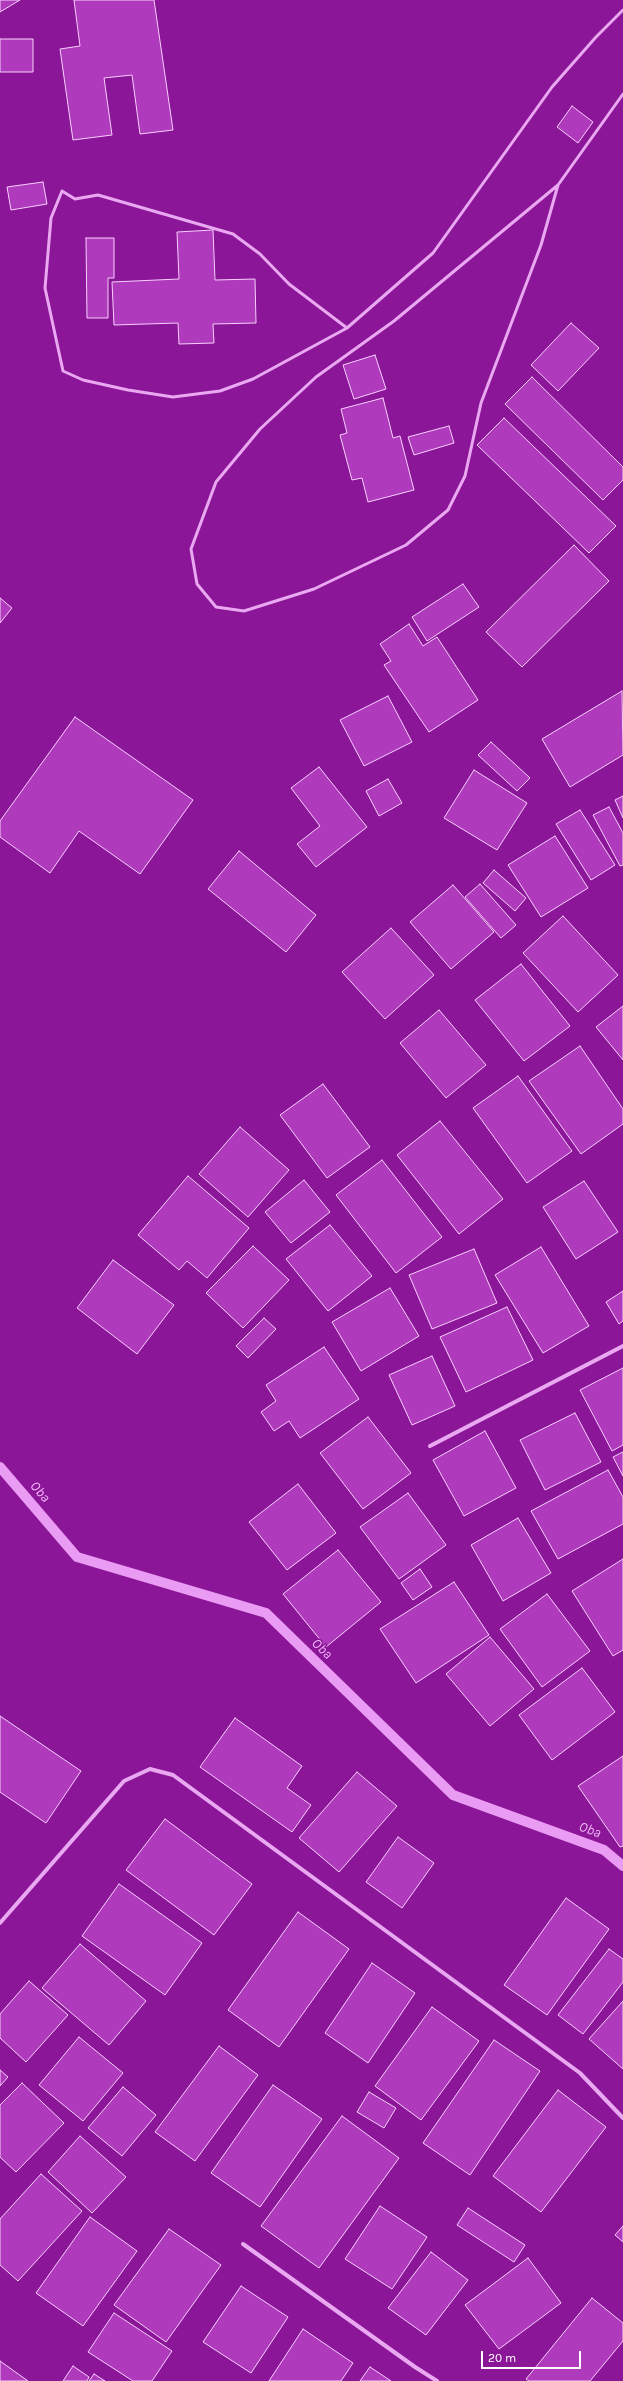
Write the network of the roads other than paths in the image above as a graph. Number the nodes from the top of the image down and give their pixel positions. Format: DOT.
graph roads {
  1 [pos="623,10"];
  2 [pos="623,94"];
  3 [pos="558,185"];
  4 [pos="347,328"];
  5 [pos="623,1346"];
  6 [pos="430,1446"];
  7 [pos="0,1923"];
  8 [pos="623,2118"];
  9 [pos="243,2244"];
  10 [pos="437,2381"];
  1 -- 4 [label="lane"];
  2 -- 3 [label="lane"];
  3 -- 3 [label="lane"];
  4 -- 4 [label="lane"];
  5 -- 6 [label="street"];
  7 -- 8 [label="street"];
  9 -- 10 [label="street"];
}
